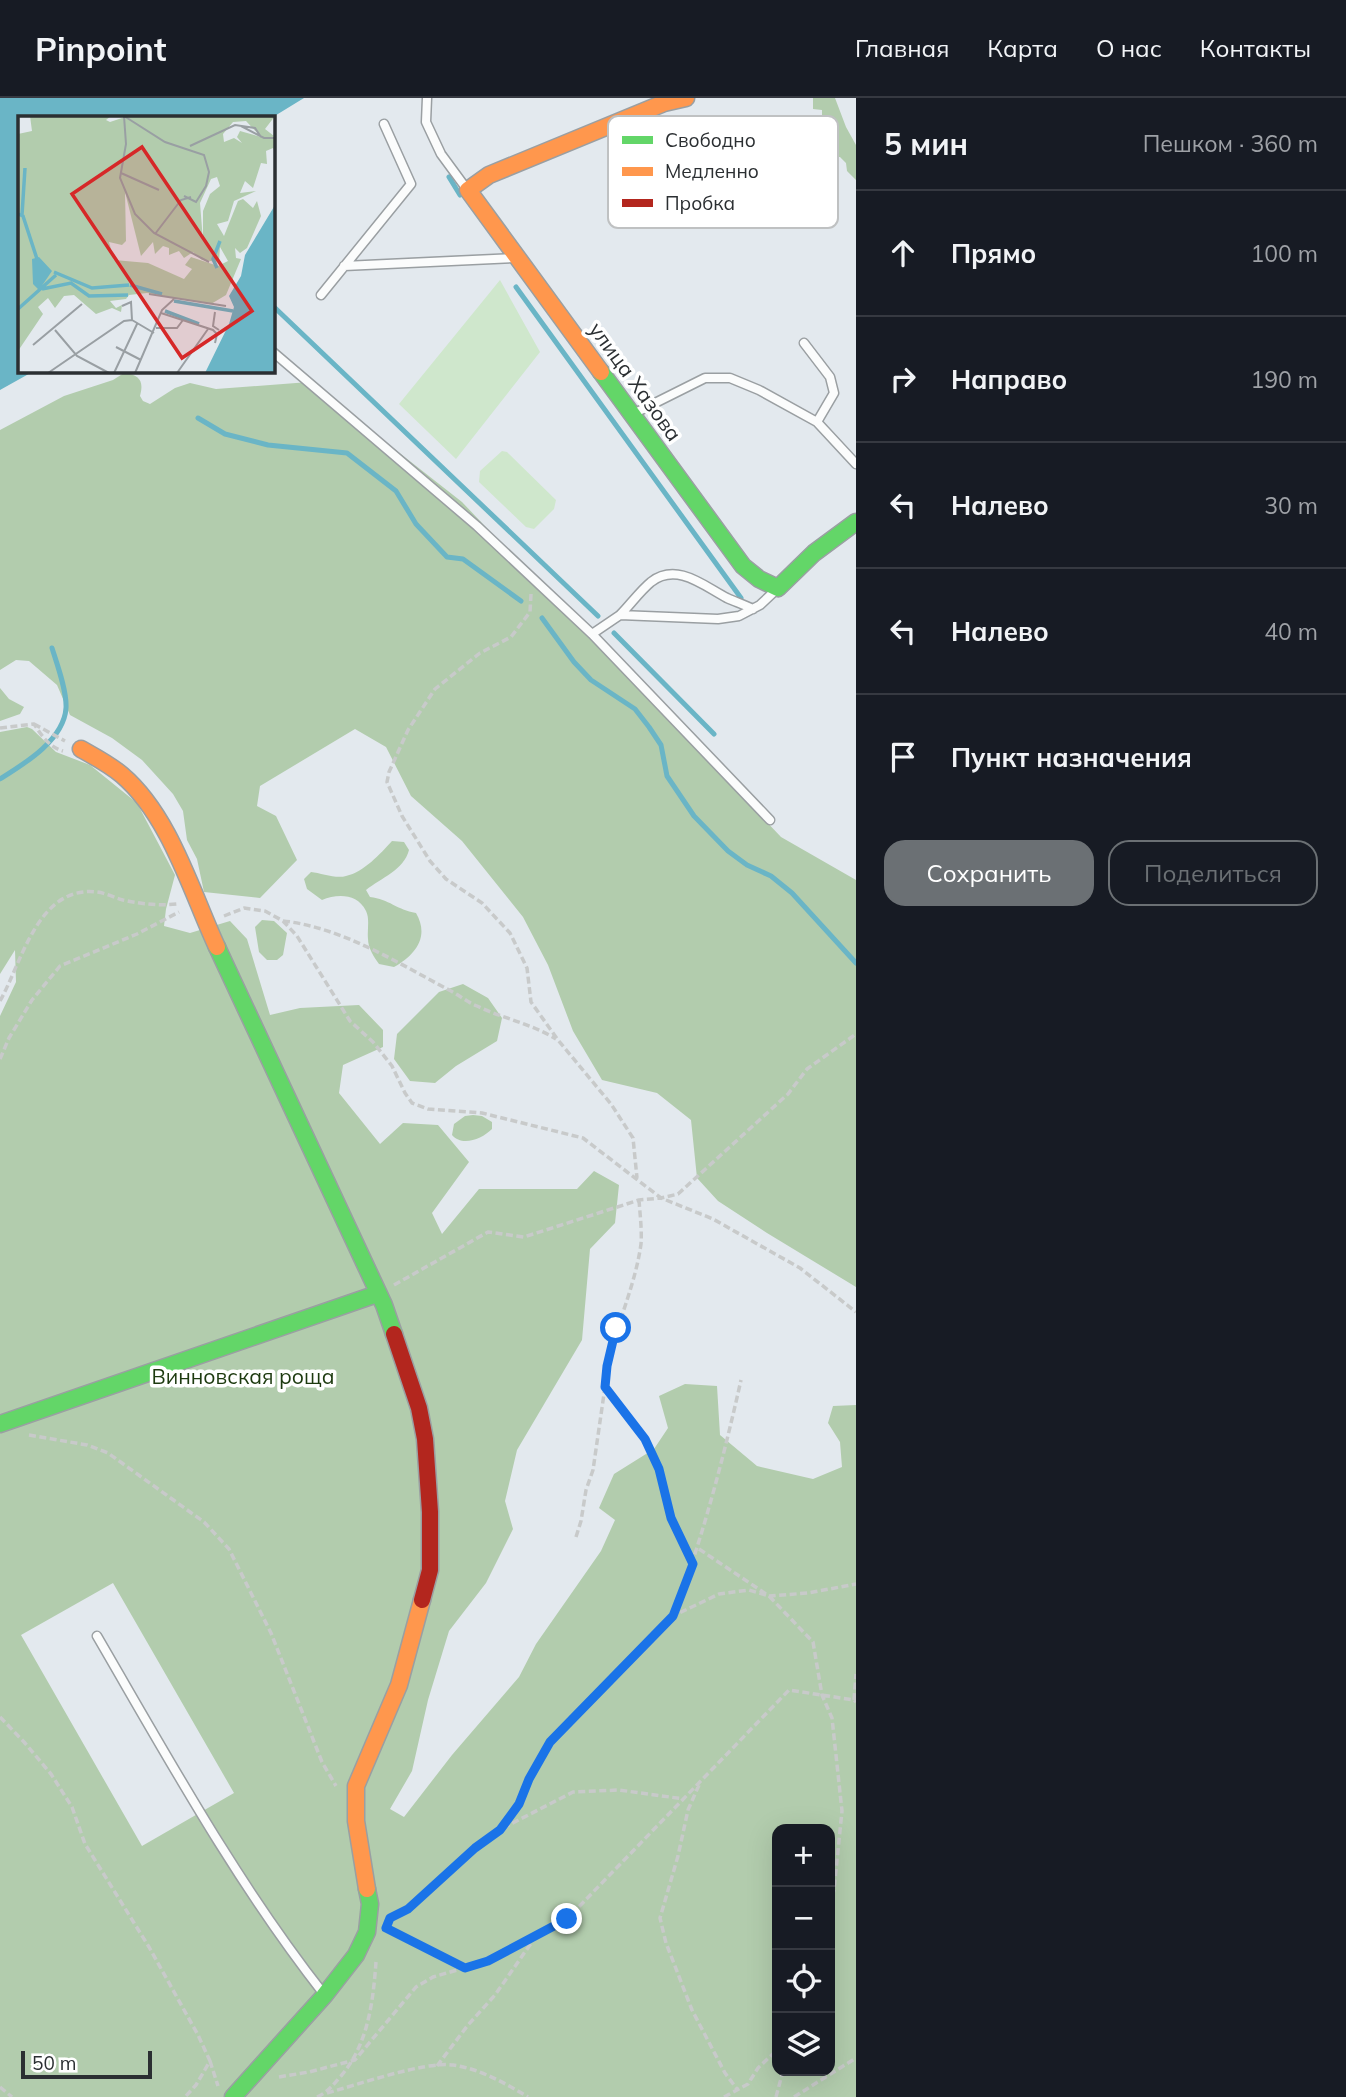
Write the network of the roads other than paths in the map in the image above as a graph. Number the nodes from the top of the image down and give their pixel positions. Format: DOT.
graph roads {
  1 [pos="427,98"];
  2 [pos="680,99"];
  3 [pos="632,116"];
  4 [pos="384,124"];
  5 [pos="608,126"];
  6 [pos="468,190"];
  7 [pos="517,258"];
  8 [pos="344,266"];
  9 [pos="321,295"];
  10 [pos="804,343"];
  11 [pos="275,354"];
  12 [pos="632,414"];
  13 [pos="817,422"];
  14 [pos="856,464"];
  15 [pos="856,522"];
  16 [pos="778,588"];
  17 [pos="753,609"];
  18 [pos="620,615"];
  19 [pos="592,634"];
  20 [pos="81,750"];
  21 [pos="771,820"];
  22 [pos="377,1294"];
  23 [pos="0,1424"];
  24 [pos="97,1636"];
  25 [pos="324,1996"];
  26 [pos="233,2097"];
  1 -- 6 [label="lane"];
  2 -- 3 [label="street"];
  4 -- 8 [label="lane"];
  5 -- 6 [label="street"];
  6 -- 7 [label="street, улица Хазова"];
  7 -- 8 [label="lane"];
  7 -- 12 [label="street, улица Хазова"];
  8 -- 9 [label="lane"];
  10 -- 13 [label="lane"];
  11 -- 19 [label="lane"];
  12 -- 13 [label="lane"];
  12 -- 16 [label="street, улица Хазова"];
  13 -- 14 [label="lane"];
  15 -- 16 [label="street"];
  16 -- 17 [label="lane"];
  17 -- 18 [label="lane"];
  17 -- 18 [label="lane"];
  18 -- 19 [label="lane"];
  19 -- 21 [label="lane"];
  20 -- 22 [label="street"];
  22 -- 23 [label="street"];
  22 -- 25 [label="street"];
  24 -- 25 [label="lane"];
  25 -- 26 [label="street"];
}
